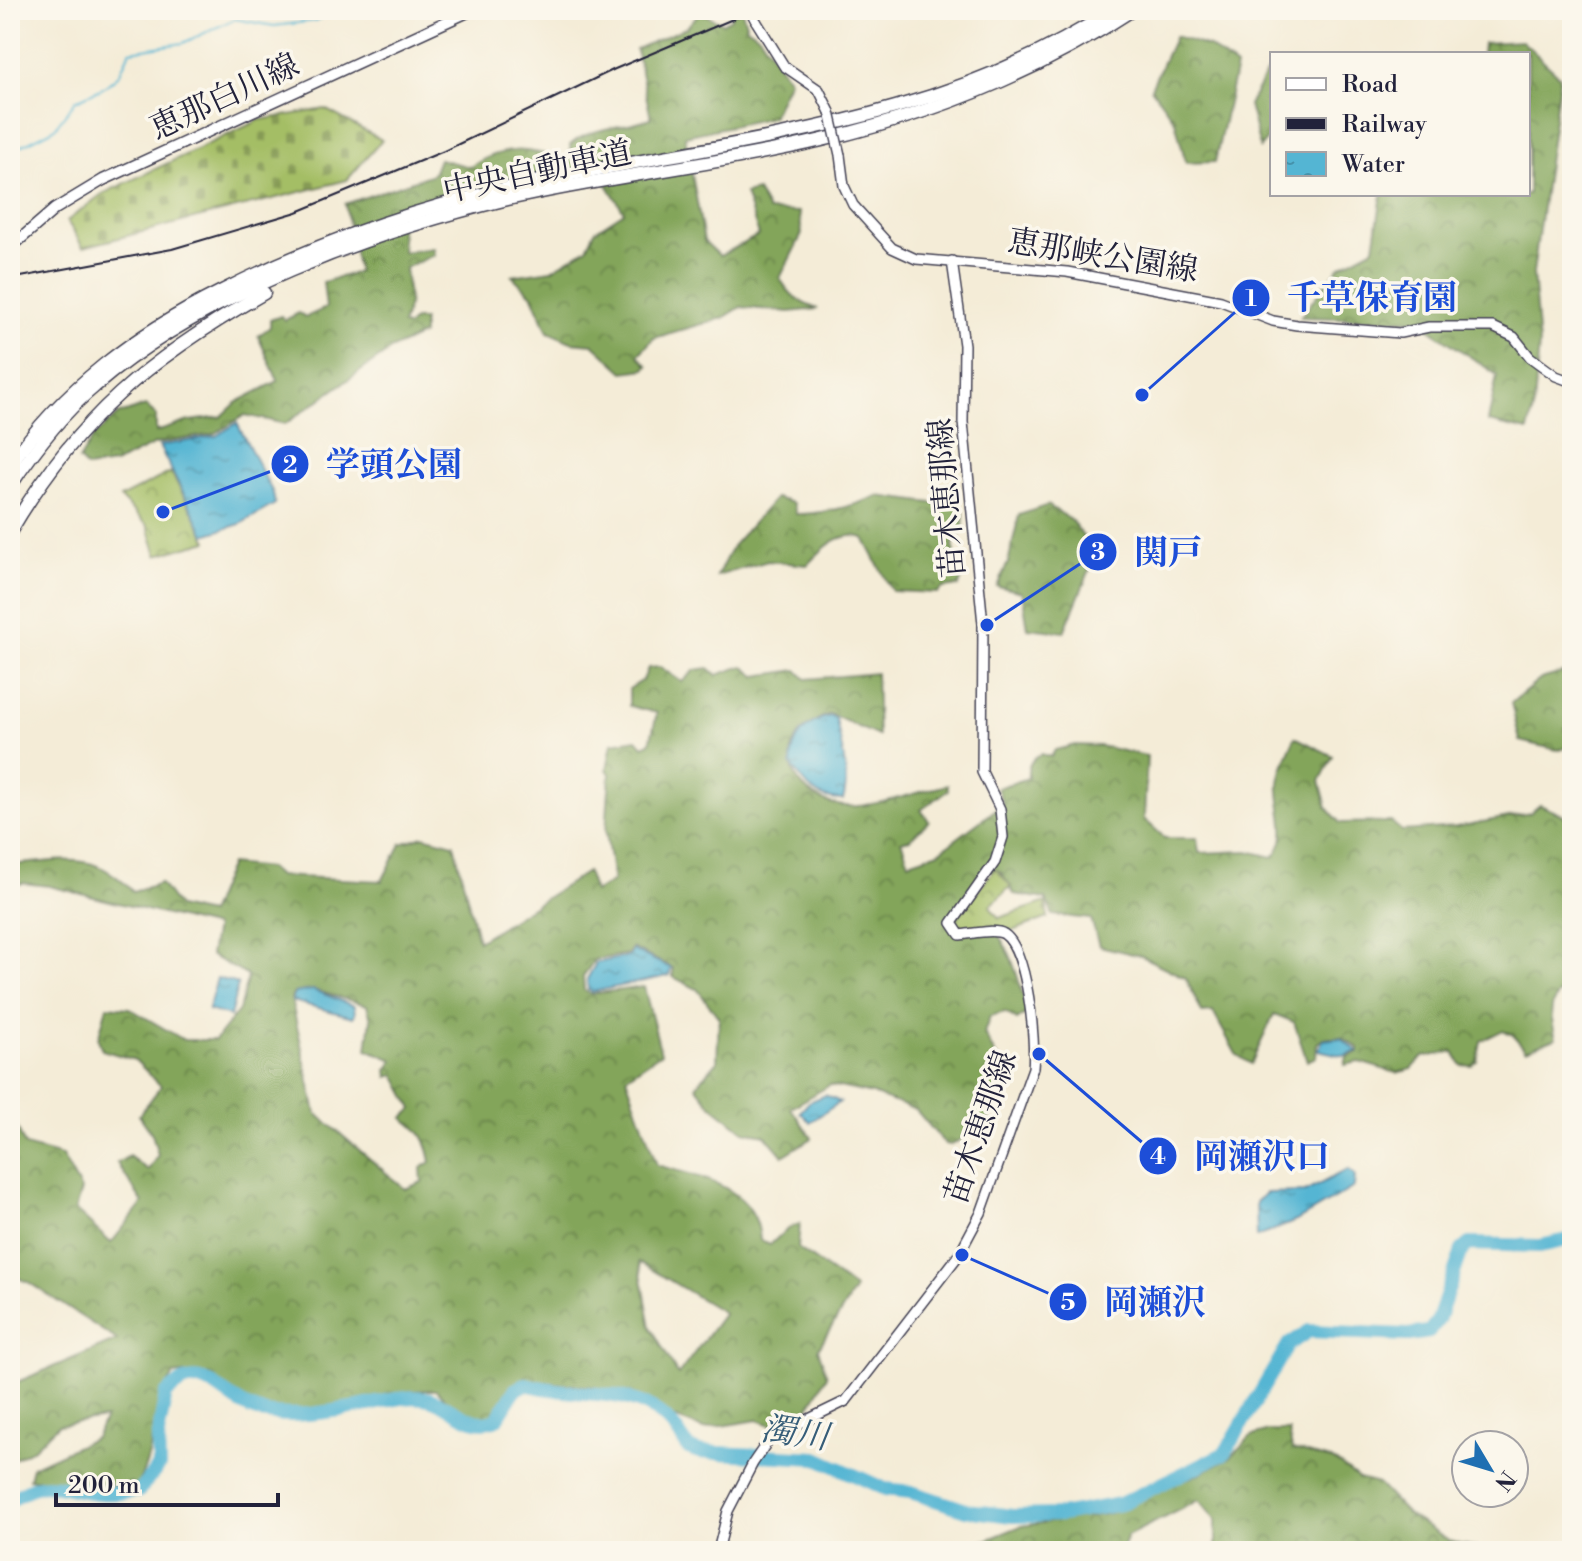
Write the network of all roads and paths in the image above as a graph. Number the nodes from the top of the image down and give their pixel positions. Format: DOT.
graph roads {
  1 [pos="472,10"];
  2 [pos="750,10"];
  3 [pos="1113,10"];
  4 [pos="1132,10"];
  5 [pos="10,248"];
  6 [pos="319,260"];
  7 [pos="952,261"];
  8 [pos="1572,382"];
  9 [pos="10,465"];
  10 [pos="10,486"];
  11 [pos="10,532"];
  12 [pos="718,1551"];
  1 -- 5 [label="main road, 恵那白川線"];
  2 -- 7 [label="main road, 恵那峡公園線, bridge"];
  3 -- 9 [label="highway, 中央自動車道"];
  4 -- 6 [label="highway, 中央自動車道"];
  6 -- 10 [label="highway, 中央自動車道"];
  6 -- 11 [label="highway"];
  7 -- 8 [label="main road, 恵那峡公園線"];
  7 -- 12 [label="main road, 苗木恵那線"];
}
